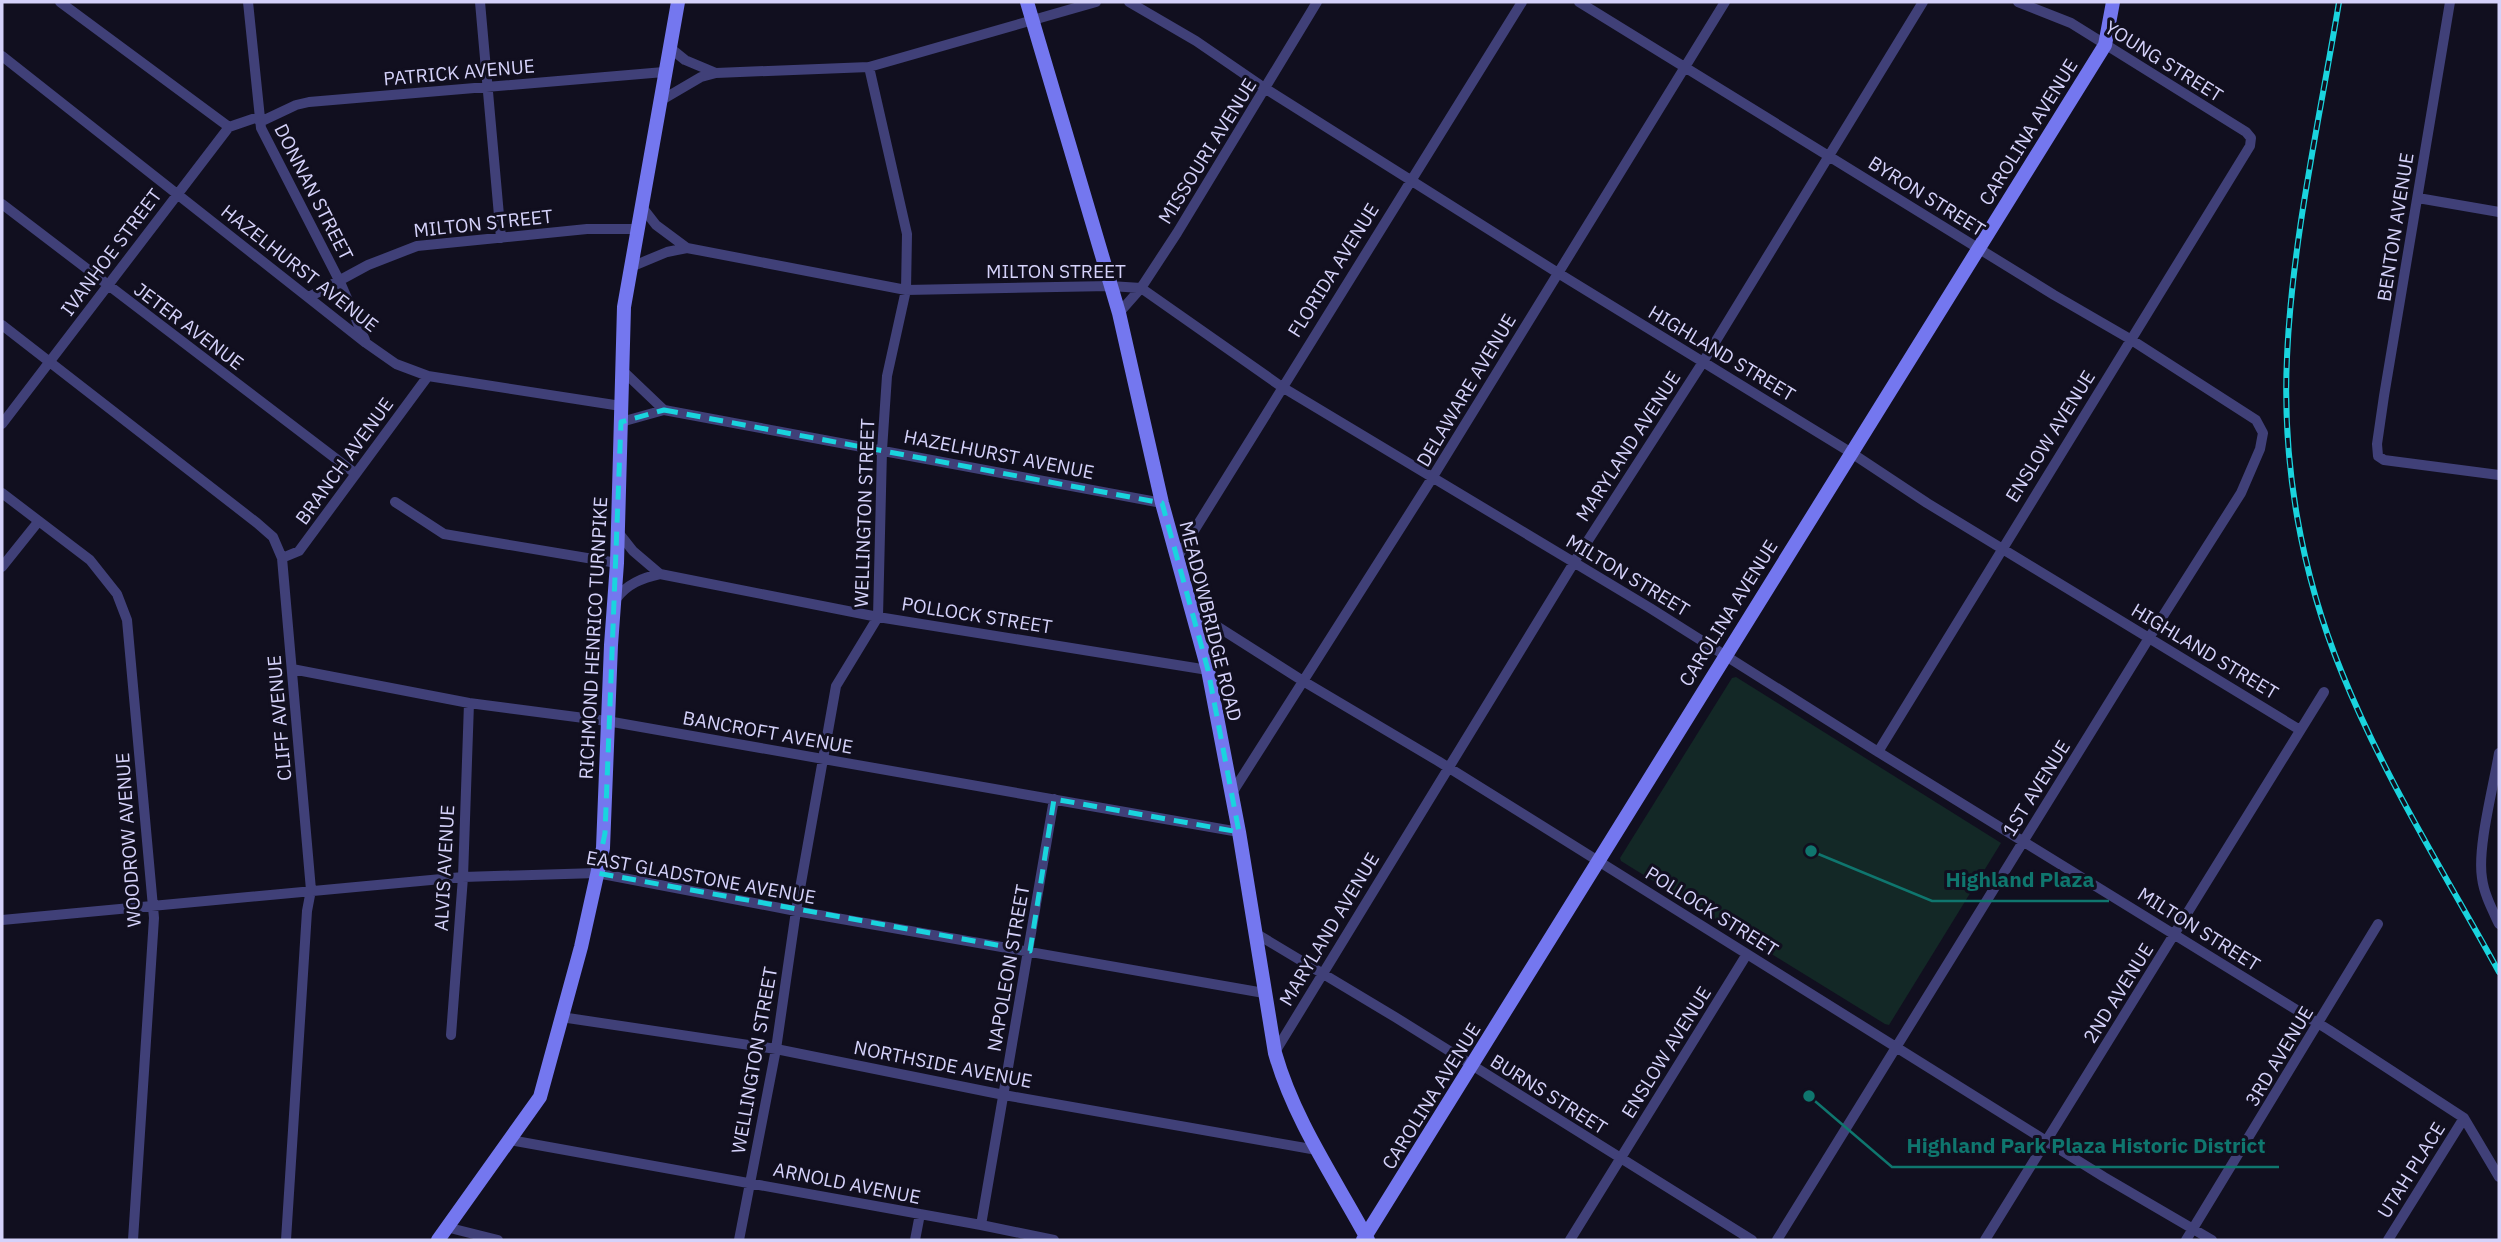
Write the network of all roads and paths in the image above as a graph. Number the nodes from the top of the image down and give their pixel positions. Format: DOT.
graph roads {
  1 [pos="60,2"];
  2 [pos="248,2"];
  3 [pos="480,2"];
  4 [pos="678,2"];
  5 [pos="1027,2"];
  6 [pos="1096,2"];
  7 [pos="1129,2"];
  8 [pos="1317,2"];
  9 [pos="1522,2"];
  10 [pos="1579,2"];
  11 [pos="1725,2"];
  12 [pos="1923,2"];
  13 [pos="2018,2"];
  14 [pos="2113,2"];
  15 [pos="2450,2"];
  16 [pos="1032,19"];
  17 [pos="2105,45"];
  18 [pos="669,47"];
  19 [pos="2,56"];
  20 [pos="869,67"];
  21 [pos="1685,69"];
  22 [pos="664,72"];
  23 [pos="716,73"];
  24 [pos="486,87"];
  25 [pos="1266,89"];
  26 [pos="660,102"];
  27 [pos="259,120"];
  28 [pos="229,127"];
  29 [pos="2251,138"];
  30 [pos="1827,155"];
  31 [pos="1410,179"];
  32 [pos="178,193"];
  33 [pos="2418,198"];
  34 [pos="2,204"];
  35 [pos="642,207"];
  36 [pos="2499,212"];
  37 [pos="638,229"];
  38 [pos="501,238"];
  39 [pos="687,248"];
  40 [pos="1978,248"];
  41 [pos="631,267"];
  42 [pos="1558,273"];
  43 [pos="340,282"];
  44 [pos="108,286"];
  45 [pos="1110,286"];
  46 [pos="1141,288"];
  47 [pos="905,290"];
  48 [pos="309,297"];
  49 [pos="1119,313"];
  50 [pos="2,325"];
  51 [pos="2130,339"];
  52 [pos="366,343"];
  53 [pos="50,362"];
  54 [pos="1703,362"];
  55 [pos="622,370"];
  56 [pos="428,376"];
  57 [pos="1282,387"];
  58 [pos="621,406"];
  59 [pos="664,410"];
  60 [pos="2256,421"];
  61 [pos="621,422"];
  62 [pos="2,424"];
  63 [pos="882,450"];
  64 [pos="1850,452"];
  65 [pos="356,474"];
  66 [pos="2499,475"];
  67 [pos="1432,479"];
  68 [pos="2,493"];
  69 [pos="395,502"];
  70 [pos="1162,503"];
  71 [pos="38,522"];
  72 [pos="618,532"];
  73 [pos="2002,547"];
  74 [pos="282,558"];
  75 [pos="1177,559"];
  76 [pos="1574,562"];
  77 [pos="617,563"];
  78 [pos="2,567"];
  79 [pos="660,574"];
  80 [pos="615,599"];
  81 [pos="1193,611"];
  82 [pos="878,617"];
  83 [pos="2149,638"];
  84 [pos="1724,656"];
  85 [pos="292,669"];
  86 [pos="1208,670"];
  87 [pos="1303,681"];
  88 [pos="2324,692"];
  89 [pos="469,703"];
  90 [pos="607,721"];
  91 [pos="2300,730"];
  92 [pos="1878,752"];
  93 [pos="2499,752"];
  94 [pos="823,760"];
  95 [pos="1448,768"];
  96 [pos="1232,793"];
  97 [pos="1054,799"];
  98 [pos="1239,832"];
  99 [pos="2023,842"];
  100 [pos="1598,860"];
  101 [pos="597,873"];
  102 [pos="463,877"];
  103 [pos="311,890"];
  104 [pos="153,906"];
  105 [pos="796,911"];
  106 [pos="2,920"];
  107 [pos="2378,924"];
  108 [pos="2499,924"];
  109 [pos="1255,933"];
  110 [pos="2175,934"];
  111 [pos="1030,951"];
  112 [pos="1747,954"];
  113 [pos="1322,975"];
  114 [pos="1264,993"];
  115 [pos="561,1017"];
  116 [pos="2319,1024"];
  117 [pos="451,1035"];
  118 [pos="1897,1046"];
  119 [pos="776,1049"];
  120 [pos="1275,1053"];
  121 [pos="1472,1066"];
  122 [pos="1004,1095"];
  123 [pos="2465,1118"];
  124 [pos="2046,1139"];
  125 [pos="510,1140"];
  126 [pos="1317,1150"];
  127 [pos="1620,1159"];
  128 [pos="2499,1177"];
  129 [pos="751,1183"];
  130 [pos="920,1214"];
  131 [pos="981,1225"];
  132 [pos="446,1227"];
  133 [pos="2193,1229"];
  134 [pos="1366,1239"];
  135 [pos="133,1240"];
  136 [pos="286,1240"];
  137 [pos="438,1240"];
  138 [pos="498,1240"];
  139 [pos="738,1240"];
  140 [pos="915,1240"];
  141 [pos="1054,1240"];
  142 [pos="1570,1240"];
  143 [pos="1752,1240"];
  144 [pos="1777,1240"];
  145 [pos="1985,1240"];
  146 [pos="2186,1240"];
  147 [pos="2212,1240"];
  148 [pos="2388,1240"];
  1 -- 28 [label="street"];
  2 -- 27 [label="street"];
  3 -- 24 [label="street"];
  4 -- 18 [label="street, RICHMOND HENRICO TURNPIKE"];
  5 -- 16 [label="street, MEADOWBRIDGE ROAD"];
  6 -- 16 [label="street"];
  7 -- 25 [label="street, HIGHLAND STREET"];
  8 -- 25 [label="street, MISSOURI AVENUE"];
  9 -- 31 [label="street, FLORIDA AVENUE"];
  10 -- 21 [label="street, BYRON STREET"];
  11 -- 21 [label="street, DELAWARE AVENUE"];
  12 -- 30 [label="street, MARYLAND AVENUE"];
  13 -- 17 [label="street, YOUNG STREET"];
  14 -- 17 [label="street, CAROLINA AVENUE"];
  15 -- 33 [label="street, BENTON AVENUE"];
  16 -- 20 [label="street"];
  16 -- 45 [label="street, MEADOWBRIDGE ROAD"];
  17 -- 29 [label="street, YOUNG STREET"];
  17 -- 40 [label="street, CAROLINA AVENUE"];
  18 -- 22 [label="street, RICHMOND HENRICO TURNPIKE"];
  18 -- 23 [label="street"];
  19 -- 32 [label="street, HAZELHURST AVENUE"];
  20 -- 23 [label="street"];
  20 -- 47 [label="street, WELLINGTON STREET"];
  21 -- 30 [label="street, BYRON STREET"];
  21 -- 42 [label="street, DELAWARE AVENUE"];
  22 -- 24 [label="street, PATRICK AVENUE"];
  22 -- 26 [label="street, RICHMOND HENRICO TURNPIKE"];
  23 -- 26 [label="street"];
  24 -- 27 [label="street, PATRICK AVENUE"];
  24 -- 38 [label="street"];
  25 -- 31 [label="street, HIGHLAND STREET"];
  25 -- 46 [label="street, MISSOURI AVENUE"];
  26 -- 35 [label="street, RICHMOND HENRICO TURNPIKE"];
  27 -- 28 [label="street"];
  27 -- 43 [label="street, DONNAN STREET"];
  28 -- 32 [label="street, IVANHOE STREET"];
  29 -- 51 [label="street, ENSLOW AVENUE"];
  30 -- 40 [label="street, BYRON STREET"];
  30 -- 54 [label="street, MARYLAND AVENUE"];
  31 -- 42 [label="street, HIGHLAND STREET"];
  31 -- 57 [label="street, FLORIDA AVENUE"];
  32 -- 44 [label="street, IVANHOE STREET"];
  32 -- 48 [label="street, HAZELHURST AVENUE"];
  33 -- 36 [label="street"];
  33 -- 66 [label="street, BENTON AVENUE"];
  34 -- 44 [label="street, JETER AVENUE"];
  35 -- 37 [label="street, RICHMOND HENRICO TURNPIKE"];
  35 -- 39 [label="street, MILTON STREET"];
  37 -- 38 [label="street, MILTON STREET"];
  37 -- 41 [label="street, RICHMOND HENRICO TURNPIKE"];
  38 -- 43 [label="street, MILTON STREET"];
  39 -- 41 [label="street, MILTON STREET"];
  39 -- 47 [label="street, MILTON STREET"];
  40 -- 51 [label="street, BYRON STREET"];
  40 -- 64 [label="street, CAROLINA AVENUE"];
  41 -- 55 [label="street, RICHMOND HENRICO TURNPIKE"];
  42 -- 54 [label="street, HIGHLAND STREET"];
  42 -- 67 [label="street, DELAWARE AVENUE"];
  43 -- 48 [label="street, MILTON STREET"];
  43 -- 52 [label="street"];
  44 -- 53 [label="street, IVANHOE STREET"];
  44 -- 65 [label="street, JETER AVENUE"];
  45 -- 46 [label="street, MILTON STREET"];
  45 -- 47 [label="street, MILTON STREET"];
  45 -- 49 [label="street, MEADOWBRIDGE ROAD"];
  46 -- 49 [label="street, MISSOURI AVENUE"];
  46 -- 57 [label="street, MILTON STREET"];
  47 -- 63 [label="street, WELLINGTON STREET"];
  48 -- 52 [label="street, HAZELHURST AVENUE"];
  49 -- 70 [label="street, MEADOWBRIDGE ROAD"];
  50 -- 53 [label="street, CLIFF AVENUE"];
  51 -- 60 [label="street, BYRON STREET"];
  51 -- 73 [label="street, ENSLOW AVENUE"];
  52 -- 56 [label="street, HAZELHURST AVENUE"];
  53 -- 62 [label="street, IVANHOE STREET"];
  53 -- 74 [label="street, CLIFF AVENUE"];
  54 -- 64 [label="street, HIGHLAND STREET"];
  54 -- 76 [label="street, MARYLAND AVENUE"];
  55 -- 58 [label="street, RICHMOND HENRICO TURNPIKE"];
  55 -- 59 [label="street"];
  56 -- 58 [label="street, HAZELHURST AVENUE"];
  56 -- 65 [label="street, BRANCH AVENUE"];
  57 -- 67 [label="street, MILTON STREET"];
  57 -- 75 [label="street, FLORIDA AVENUE"];
  58 -- 61 [label="street, RICHMOND HENRICO TURNPIKE"];
  59 -- 61 [label="street, HAZELHURST AVENUE"];
  59 -- 63 [label="street, HAZELHURST AVENUE"];
  60 -- 83 [label="street, 1ST AVENUE"];
  61 -- 72 [label="street, RICHMOND HENRICO TURNPIKE"];
  63 -- 70 [label="street, HAZELHURST AVENUE"];
  63 -- 82 [label="street, WELLINGTON STREET"];
  64 -- 73 [label="street, HIGHLAND STREET"];
  64 -- 84 [label="street, CAROLINA AVENUE"];
  65 -- 74 [label="street, BRANCH AVENUE"];
  67 -- 76 [label="street, MILTON STREET"];
  67 -- 87 [label="street, DELAWARE AVENUE"];
  68 -- 71 [label="street, WOODROW AVENUE"];
  69 -- 77 [label="street"];
  70 -- 75 [label="street, MEADOWBRIDGE ROAD"];
  71 -- 78 [label="street"];
  71 -- 104 [label="street, WOODROW AVENUE"];
  72 -- 77 [label="street, RICHMOND HENRICO TURNPIKE"];
  72 -- 79 [label="street, POLLOCK STREET"];
  73 -- 83 [label="street, HIGHLAND STREET"];
  73 -- 92 [label="street, ENSLOW AVENUE"];
  74 -- 85 [label="street, CLIFF AVENUE"];
  75 -- 81 [label="street, MEADOWBRIDGE ROAD"];
  76 -- 84 [label="street, MILTON STREET"];
  76 -- 95 [label="street, MARYLAND AVENUE"];
  77 -- 80 [label="street, RICHMOND HENRICO TURNPIKE"];
  79 -- 80 [label="street"];
  79 -- 82 [label="street, POLLOCK STREET"];
  80 -- 90 [label="street, RICHMOND HENRICO TURNPIKE"];
  81 -- 86 [label="street, MEADOWBRIDGE ROAD"];
  81 -- 87 [label="street, POLLOCK STREET"];
  82 -- 86 [label="street, POLLOCK STREET"];
  82 -- 94 [label="street, WELLINGTON STREET"];
  83 -- 91 [label="street, HIGHLAND STREET"];
  83 -- 99 [label="street, 1ST AVENUE"];
  84 -- 92 [label="street, MILTON STREET"];
  84 -- 100 [label="street, CAROLINA AVENUE"];
  85 -- 89 [label="street, BANCROFT AVENUE"];
  85 -- 103 [label="street, CLIFF AVENUE"];
  86 -- 96 [label="street, MEADOWBRIDGE ROAD"];
  87 -- 95 [label="street, POLLOCK STREET"];
  87 -- 96 [label="street, DELAWARE AVENUE"];
  88 -- 91 [label="street, 2ND AVENUE"];
  89 -- 90 [label="street, BANCROFT AVENUE"];
  89 -- 102 [label="street, ALVIS AVENUE"];
  90 -- 94 [label="street, BANCROFT AVENUE"];
  90 -- 101 [label="street, RICHMOND HENRICO TURNPIKE"];
  91 -- 110 [label="street, 2ND AVENUE"];
  92 -- 99 [label="street, MILTON STREET"];
  93 -- 108 [label="street"];
  94 -- 97 [label="street, BANCROFT AVENUE"];
  94 -- 105 [label="street, WELLINGTON STREET"];
  95 -- 100 [label="street, POLLOCK STREET"];
  95 -- 113 [label="street, MARYLAND AVENUE"];
  96 -- 98 [label="street, MEADOWBRIDGE ROAD"];
  97 -- 98 [label="street, BANCROFT AVENUE"];
  97 -- 111 [label="street, NAPOLEON STREET"];
  98 -- 109 [label="street, MEADOWBRIDGE ROAD"];
  99 -- 110 [label="street, MILTON STREET"];
  99 -- 118 [label="street, 1ST AVENUE"];
  100 -- 112 [label="street, POLLOCK STREET"];
  100 -- 121 [label="street, CAROLINA AVENUE"];
  101 -- 102 [label="street, EAST GLADSTONE AVENUE"];
  101 -- 105 [label="street, EAST GLADSTONE AVENUE"];
  101 -- 115 [label="street, RICHMOND HENRICO TURNPIKE"];
  102 -- 103 [label="street, EAST GLADSTONE AVENUE"];
  102 -- 117 [label="street, ALVIS AVENUE"];
  103 -- 104 [label="street, EAST GLADSTONE AVENUE"];
  103 -- 136 [label="street, CLIFF AVENUE"];
  104 -- 106 [label="street, EAST GLADSTONE AVENUE"];
  104 -- 135 [label="street, WOODROW AVENUE"];
  105 -- 111 [label="street, EAST GLADSTONE AVENUE"];
  105 -- 119 [label="street, WELLINGTON STREET"];
  107 -- 116 [label="street, 3RD AVENUE"];
  109 -- 113 [label="street, BURNS STREET"];
  109 -- 114 [label="street, MEADOWBRIDGE ROAD"];
  110 -- 116 [label="street, MILTON STREET"];
  110 -- 124 [label="street, 2ND AVENUE"];
  111 -- 114 [label="street, EAST GLADSTONE AVENUE"];
  111 -- 122 [label="street, NAPOLEON STREET"];
  112 -- 118 [label="street, POLLOCK STREET"];
  112 -- 127 [label="street, ENSLOW AVENUE"];
  113 -- 120 [label="street, MARYLAND AVENUE"];
  113 -- 121 [label="street, BURNS STREET"];
  114 -- 120 [label="street, MEADOWBRIDGE ROAD"];
  115 -- 119 [label="street, NORTHSIDE AVENUE"];
  115 -- 125 [label="street, RICHMOND HENRICO TURNPIKE"];
  116 -- 123 [label="street, MILTON STREET"];
  116 -- 133 [label="street, 3RD AVENUE"];
  118 -- 124 [label="street, POLLOCK STREET"];
  118 -- 144 [label="street, 1ST AVENUE"];
  119 -- 122 [label="street, NORTHSIDE AVENUE"];
  119 -- 129 [label="street, WELLINGTON STREET"];
  120 -- 126 [label="street, MEADOWBRIDGE ROAD"];
  121 -- 127 [label="street, BURNS STREET"];
  121 -- 134 [label="street, CAROLINA AVENUE"];
  122 -- 126 [label="street, NORTHSIDE AVENUE"];
  122 -- 131 [label="street, NAPOLEON STREET"];
  123 -- 128 [label="street, MILTON STREET"];
  123 -- 148 [label="street, UTAH PLACE"];
  124 -- 133 [label="street, POLLOCK STREET"];
  124 -- 145 [label="street, 2ND AVENUE"];
  125 -- 129 [label="street, ARNOLD AVENUE"];
  125 -- 132 [label="street, RICHMOND HENRICO TURNPIKE"];
  126 -- 134 [label="street, MEADOWBRIDGE ROAD"];
  127 -- 142 [label="street, ENSLOW AVENUE"];
  127 -- 143 [label="street, BURNS STREET"];
  129 -- 130 [label="street, ARNOLD AVENUE"];
  129 -- 139 [label="street, WELLINGTON STREET"];
  130 -- 131 [label="street, ARNOLD AVENUE"];
  130 -- 140 [label="street"];
  131 -- 141 [label="street, ARNOLD AVENUE"];
  132 -- 137 [label="street, RICHMOND HENRICO TURNPIKE"];
  132 -- 138 [label="street"];
  133 -- 146 [label="street, 3RD AVENUE"];
  133 -- 147 [label="street, POLLOCK STREET"];
}
